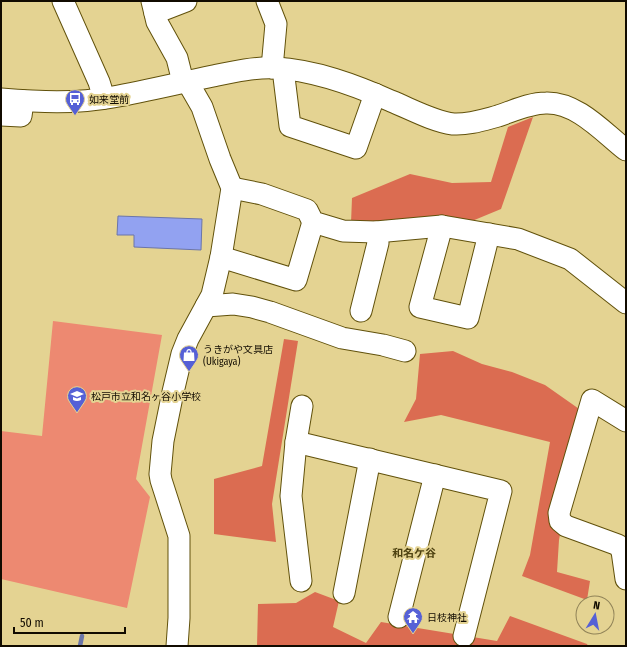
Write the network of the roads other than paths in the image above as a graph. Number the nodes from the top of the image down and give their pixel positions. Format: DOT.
graph roads {
  1 [pos="63,1"];
  2 [pos="186,1"];
  3 [pos="267,1"];
  4 [pos="154,7"];
  5 [pos="278,68"];
  6 [pos="185,82"];
  7 [pos="375,94"];
  8 [pos="104,98"];
  9 [pos="1,99"];
  10 [pos="24,101"];
  11 [pos="1,115"];
  12 [pos="621,139"];
  13 [pos="232,188"];
  14 [pos="313,222"];
  15 [pos="442,226"];
  16 [pos="376,232"];
  17 [pos="489,234"];
  18 [pos="220,257"];
  19 [pos="626,303"];
  20 [pos="206,306"];
  21 [pos="361,311"];
  22 [pos="405,351"];
  23 [pos="302,406"];
  24 [pos="626,421"];
  25 [pos="296,442"];
  26 [pos="370,459"];
  27 [pos="435,475"];
  28 [pos="626,579"];
  29 [pos="302,581"];
  30 [pos="344,593"];
  31 [pos="399,617"];
  32 [pos="464,636"];
  33 [pos="178,646"];
  1 -- 8 [label="street"];
  2 -- 4 [label="street"];
  3 -- 5 [label="street"];
  4 -- 6 [label="street"];
  5 -- 6 [label="street"];
  5 -- 7 [label="street"];
  5 -- 7 [label="street"];
  6 -- 8 [label="street"];
  6 -- 13 [label="street"];
  7 -- 12 [label="street"];
  8 -- 10 [label="street"];
  9 -- 10 [label="street"];
  10 -- 11 [label="street"];
  13 -- 14 [label="street"];
  13 -- 18 [label="street"];
  14 -- 16 [label="street"];
  14 -- 18 [label="street"];
  15 -- 16 [label="street"];
  15 -- 17 [label="street"];
  15 -- 17 [label="street"];
  16 -- 21 [label="street"];
  17 -- 19 [label="street"];
  18 -- 20 [label="street"];
  20 -- 22 [label="street"];
  20 -- 33 [label="street"];
  23 -- 25 [label="street"];
  24 -- 28 [label="street"];
  25 -- 26 [label="street"];
  25 -- 29 [label="street"];
  26 -- 27 [label="street"];
  26 -- 30 [label="street"];
  27 -- 31 [label="street"];
  27 -- 32 [label="street"];
}
